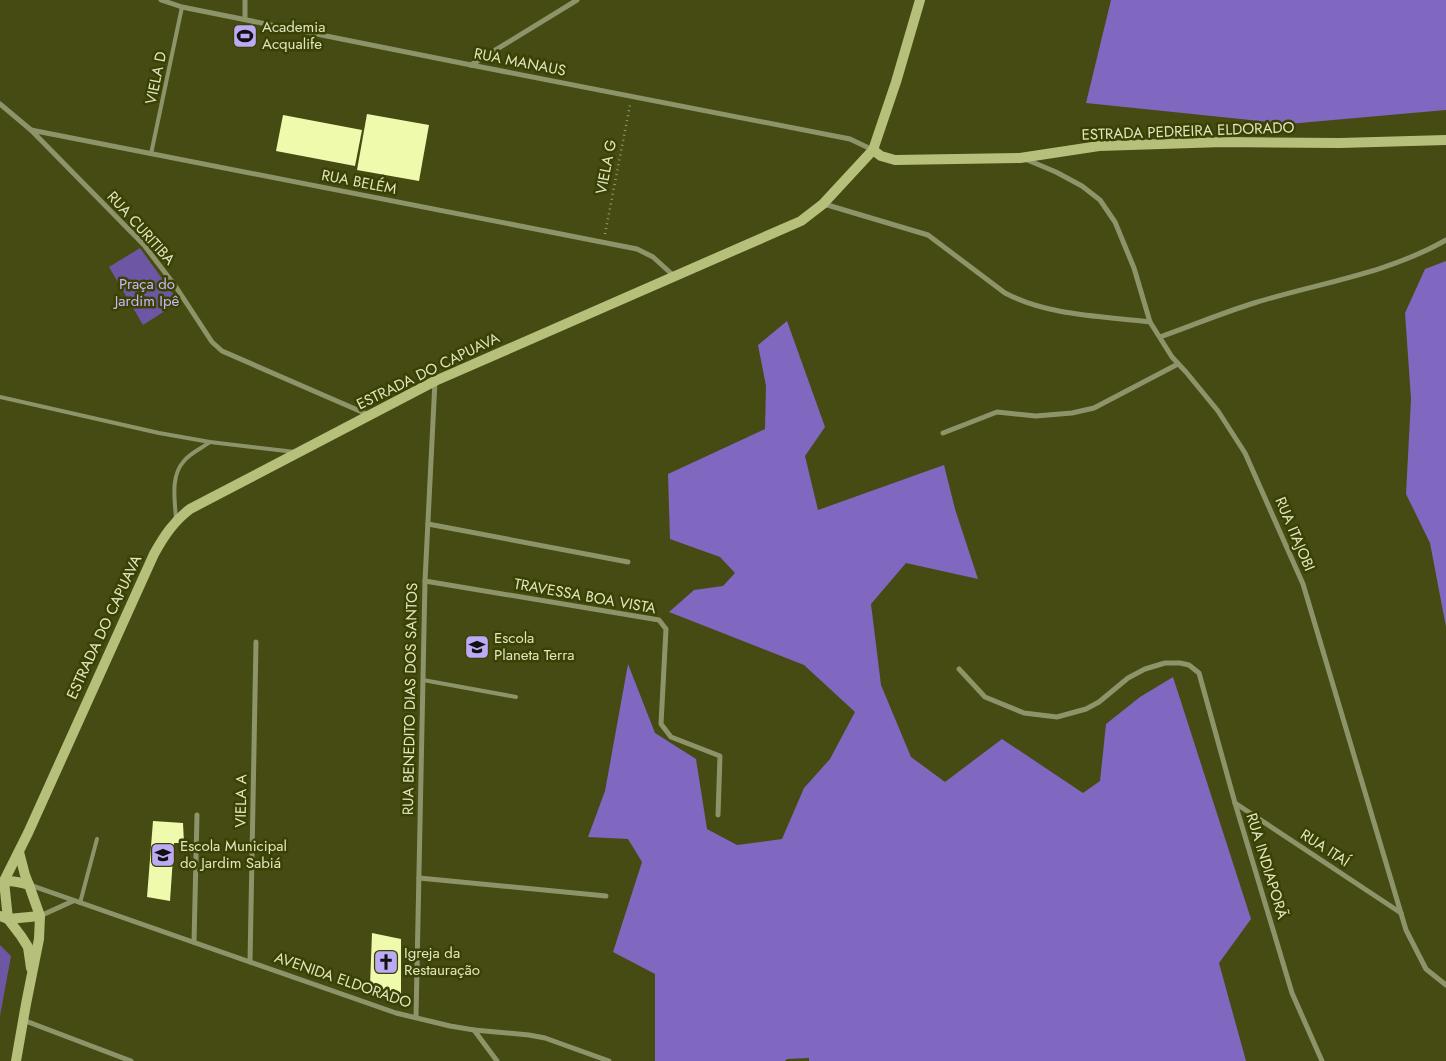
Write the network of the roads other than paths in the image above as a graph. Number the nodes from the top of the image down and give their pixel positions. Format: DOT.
graph roads {
  1 [pos="160,0"];
  2 [pos="245,0"];
  3 [pos="576,0"];
  4 [pos="917,1"];
  5 [pos="182,7"];
  6 [pos="245,19"];
  7 [pos="472,65"];
  8 [pos="0,104"];
  9 [pos="31,130"];
  10 [pos="1446,140"];
  11 [pos="873,150"];
  12 [pos="151,154"];
  13 [pos="1020,158"];
  14 [pos="823,204"];
  15 [pos="1446,240"];
  16 [pos="674,276"];
  17 [pos="1150,322"];
  18 [pos="1160,337"];
  19 [pos="1178,364"];
  20 [pos="435,381"];
  21 [pos="0,397"];
  22 [pos="369,415"];
  23 [pos="943,433"];
  24 [pos="210,442"];
  25 [pos="298,452"];
  26 [pos="176,522"];
  27 [pos="428,524"];
  28 [pos="628,562"];
  29 [pos="425,581"];
  30 [pos="256,642"];
  31 [pos="959,669"];
  32 [pos="423,680"];
  33 [pos="516,697"];
  34 [pos="1235,803"];
  35 [pos="197,815"];
  36 [pos="718,815"];
  37 [pos="97,839"];
  38 [pos="19,852"];
  39 [pos="419,878"];
  40 [pos="2,882"];
  41 [pos="29,885"];
  42 [pos="606,896"];
  43 [pos="73,900"];
  44 [pos="80,903"];
  45 [pos="1402,914"];
  46 [pos="40,916"];
  47 [pos="4,918"];
  48 [pos="194,942"];
  49 [pos="250,962"];
  50 [pos="32,975"];
  51 [pos="1446,985"];
  52 [pos="416,1017"];
  53 [pos="24,1020"];
  54 [pos="474,1030"];
  55 [pos="16,1061"];
  56 [pos="131,1061"];
  57 [pos="496,1061"];
  58 [pos="609,1061"];
  59 [pos="1322,1061"];
  1 -- 5 [label="street, RUA MANAUS"];
  2 -- 6 [label="street"];
  3 -- 7 [label="street"];
  4 -- 11 [label="street, ESTRADA DO CAPUAVA"];
  5 -- 6 [label="street, RUA MANAUS"];
  5 -- 12 [label="lane, VIELA D"];
  6 -- 7 [label="street, RUA MANAUS"];
  7 -- 11 [label="street, RUA MANAUS"];
  8 -- 9 [label="street, RUA CURITIBA"];
  9 -- 12 [label="street, RUA BELÉM"];
  9 -- 22 [label="street, RUA CURITIBA"];
  10 -- 13 [label="street, ESTRADA PEDREIRA ELDORADO"];
  11 -- 13 [label="street, ESTRADA PEDREIRA ELDORADO"];
  11 -- 14 [label="street, ESTRADA DO CAPUAVA"];
  12 -- 16 [label="street, RUA BELÉM"];
  13 -- 17 [label="street, RUA ITAJOBI"];
  14 -- 16 [label="street, ESTRADA DO CAPUAVA"];
  14 -- 17 [label="street"];
  15 -- 18 [label="street"];
  16 -- 20 [label="street, ESTRADA DO CAPUAVA"];
  17 -- 18 [label="street, RUA ITAJOBI"];
  18 -- 19 [label="street, RUA ITAJOBI"];
  19 -- 23 [label="street"];
  19 -- 45 [label="street, RUA ITAJOBI"];
  20 -- 22 [label="street, ESTRADA DO CAPUAVA"];
  20 -- 27 [label="street, RUA BENEDITO DIAS DOS SANTOS"];
  21 -- 24 [label="lane"];
  22 -- 25 [label="street, ESTRADA DO CAPUAVA"];
  24 -- 25 [label="lane"];
  24 -- 26 [label="lane"];
  25 -- 26 [label="street, ESTRADA DO CAPUAVA"];
  26 -- 38 [label="street, ESTRADA DO CAPUAVA"];
  27 -- 28 [label="street"];
  27 -- 29 [label="street, RUA BENEDITO DIAS DOS SANTOS"];
  29 -- 32 [label="street, RUA BENEDITO DIAS DOS SANTOS"];
  29 -- 36 [label="street, TRAVESSA BOA VISTA"];
  30 -- 49 [label="street, VIELA A"];
  31 -- 34 [label="street, RUA INDIAPORÃ"];
  32 -- 33 [label="lane"];
  32 -- 39 [label="street, RUA BENEDITO DIAS DOS SANTOS"];
  34 -- 45 [label="street, RUA ITAÍ"];
  34 -- 59 [label="street, RUA INDIAPORÃ"];
  35 -- 48 [label="street"];
  37 -- 44 [label="lane"];
  38 -- 40 [label="street, ESTRADA DO CAPUAVA"];
  38 -- 41 [label="street"];
  39 -- 42 [label="street"];
  39 -- 52 [label="street, RUA BENEDITO DIAS DOS SANTOS"];
  40 -- 41 [label="street"];
  40 -- 47 [label="street"];
  41 -- 43 [label="street, AVENIDA ELDORADO"];
  41 -- 46 [label="street"];
  43 -- 44 [label="street, AVENIDA ELDORADO"];
  43 -- 46 [label="street"];
  44 -- 48 [label="street, AVENIDA ELDORADO"];
  45 -- 51 [label="street, RUA ITAJOBI"];
  46 -- 47 [label="street"];
  46 -- 50 [label="street"];
  47 -- 50 [label="street"];
  48 -- 49 [label="street, AVENIDA ELDORADO"];
  49 -- 52 [label="street, AVENIDA ELDORADO"];
  50 -- 53 [label="street"];
  52 -- 54 [label="street, AVENIDA ELDORADO"];
  53 -- 55 [label="street"];
  53 -- 56 [label="street"];
  54 -- 57 [label="street"];
  54 -- 58 [label="street, AVENIDA ELDORADO"];
}
